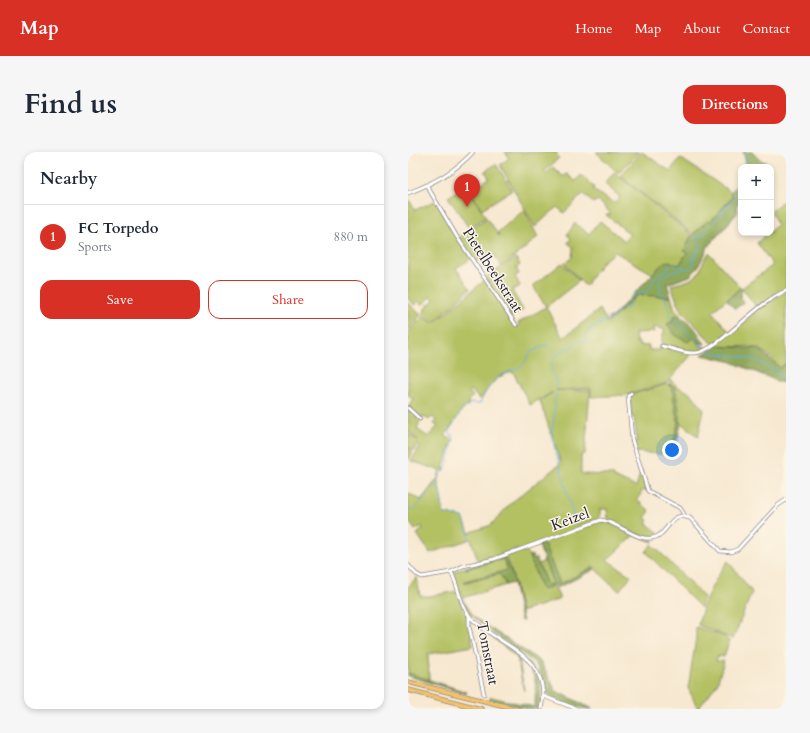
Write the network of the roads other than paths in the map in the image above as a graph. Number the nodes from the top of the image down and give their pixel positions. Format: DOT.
graph roads {
  1 [pos="473,152"];
  2 [pos="427,186"];
  3 [pos="408,193"];
  4 [pos="786,290"];
  5 [pos="516,325"];
  6 [pos="662,346"];
  7 [pos="631,394"];
  8 [pos="408,408"];
  9 [pos="420,419"];
  10 [pos="786,500"];
  11 [pos="684,516"];
  12 [pos="408,565"];
  13 [pos="451,572"];
  14 [pos="469,616"];
  15 [pos="408,682"];
  16 [pos="408,690"];
  17 [pos="484,694"];
  18 [pos="543,696"];
  19 [pos="481,709"];
  20 [pos="517,709"];
  21 [pos="540,709"];
  22 [pos="577,709"];
  1 -- 2 [label="street"];
  2 -- 3 [label="street"];
  2 -- 5 [label="street, Pietelbeekstraat"];
  4 -- 6 [label="street"];
  7 -- 11 [label="street"];
  8 -- 9 [label="street"];
  10 -- 11 [label="street"];
  11 -- 13 [label="street, Keizel"];
  12 -- 13 [label="street"];
  13 -- 14 [label="street, Tomstraat"];
  14 -- 17 [label="street, Tomstraat"];
  14 -- 18 [label="street, Tomstraat"];
  15 -- 20 [label="highway"];
  16 -- 19 [label="highway"];
  18 -- 21 [label="street, Tomstraat"];
  18 -- 22 [label="street"];
}
